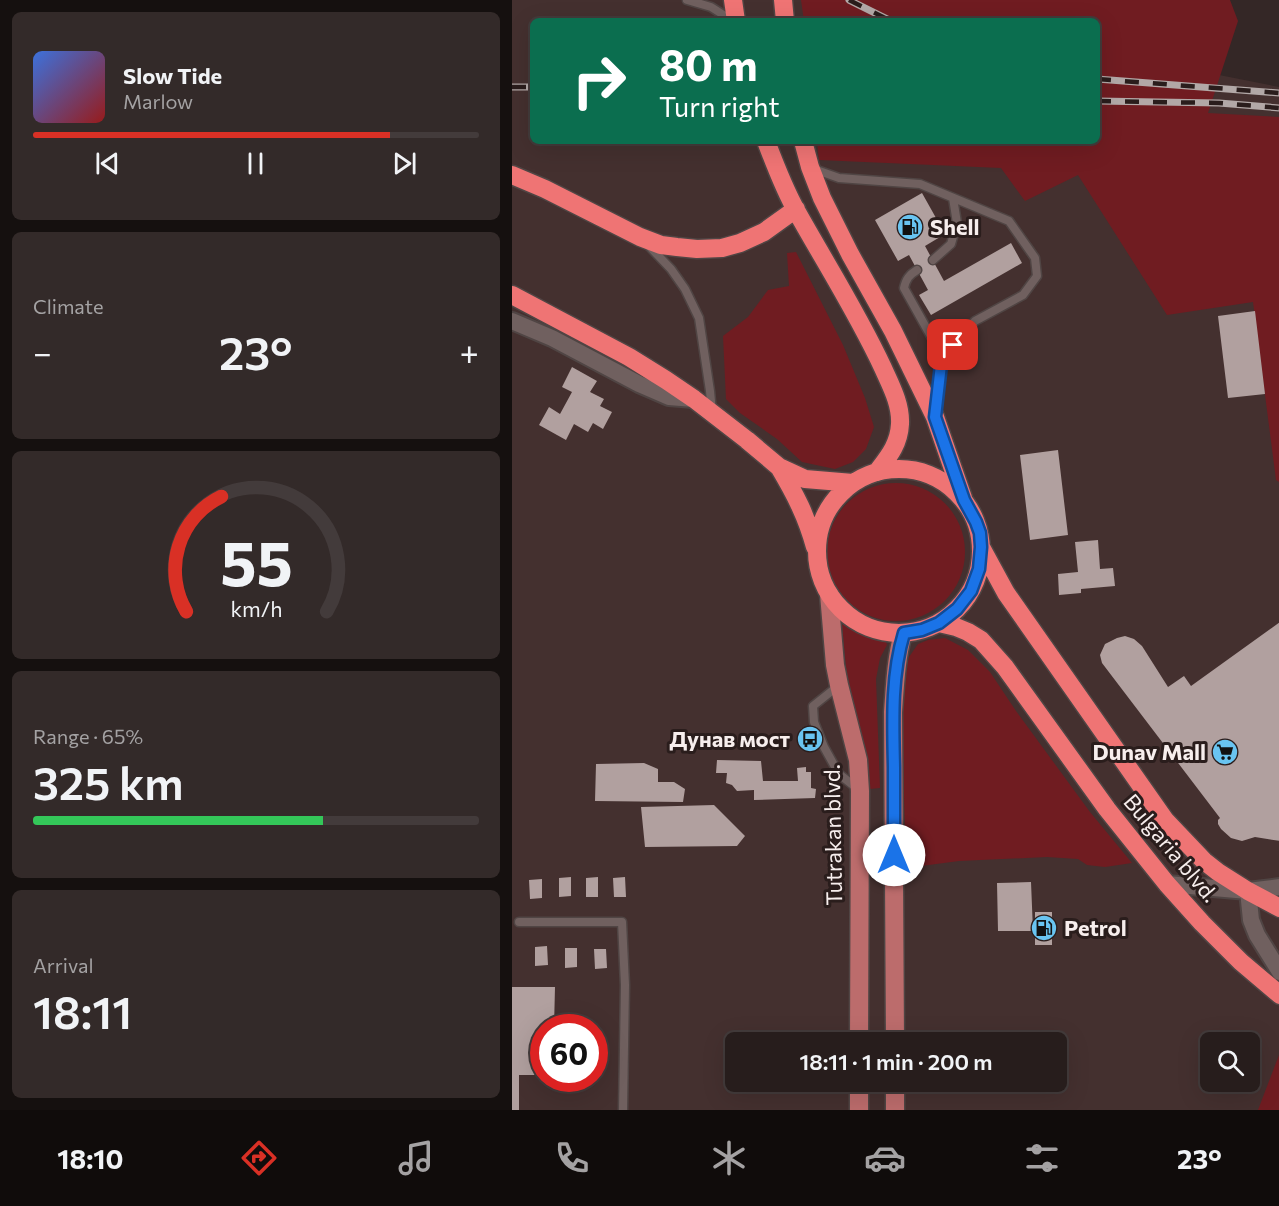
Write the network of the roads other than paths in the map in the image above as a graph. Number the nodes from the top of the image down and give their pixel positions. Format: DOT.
graph roads {
  1 [pos="687,0"];
  2 [pos="733,0"];
  3 [pos="783,0"];
  4 [pos="729,18"];
  5 [pos="735,18"];
  6 [pos="785,18"];
  7 [pos="767,144"];
  8 [pos="804,144"];
  9 [pos="810,167"];
  10 [pos="512,175"];
  11 [pos="953,198"];
  12 [pos="796,209"];
  13 [pos="640,237"];
  14 [pos="933,260"];
  15 [pos="917,270"];
  16 [pos="512,295"];
  17 [pos="512,321"];
  18 [pos="942,356"];
  19 [pos="694,399"];
  20 [pos="712,413"];
  21 [pos="935,417"];
  22 [pos="779,467"];
  23 [pos="877,472"];
  24 [pos="853,483"];
  25 [pos="964,500"];
  26 [pos="981,547"];
  27 [pos="817,556"];
  28 [pos="829,594"];
  29 [pos="939,623"];
  30 [pos="904,633"];
  31 [pos="839,685"];
  32 [pos="860,790"];
  33 [pos="1167,884"];
  34 [pos="1280,887"];
  35 [pos="1248,891"];
  36 [pos="1280,908"];
  37 [pos="519,922"];
  38 [pos="1280,972"];
  39 [pos="1280,995"];
  40 [pos="858,1032"];
  41 [pos="895,1032"];
  42 [pos="858,1092"];
  43 [pos="895,1092"];
  44 [pos="623,1110"];
  45 [pos="858,1110"];
  46 [pos="895,1110"];
  1 -- 4 [label="lane"];
  2 -- 5 [label="highway"];
  3 -- 6 [label="highway"];
  7 -- 12 [label="highway"];
  8 -- 9 [label="highway"];
  9 -- 11 [label="lane"];
  9 -- 21 [label="highway"];
  10 -- 13 [label="highway"];
  11 -- 14 [label="lane"];
  11 -- 18 [label="lane"];
  12 -- 13 [label="highway"];
  12 -- 23 [label="highway"];
  13 -- 20 [label="lane"];
  15 -- 18 [label="lane"];
  16 -- 19 [label="highway"];
  17 -- 19 [label="street"];
  18 -- 21 [label="lane"];
  19 -- 20 [label="highway"];
  20 -- 22 [label="highway"];
  21 -- 25 [label="highway"];
  22 -- 24 [label="highway"];
  22 -- 27 [label="highway"];
  23 -- 24 [label="highway"];
  23 -- 25 [label="highway"];
  24 -- 27 [label="highway"];
  25 -- 26 [label="highway"];
  26 -- 29 [label="highway"];
  26 -- 35 [label="highway, Bulgaria blvd."];
  27 -- 28 [label="highway"];
  28 -- 30 [label="highway"];
  28 -- 31 [label="main road, Tutrakan blvd."];
  29 -- 30 [label="highway"];
  29 -- 33 [label="highway, Bulgaria blvd."];
  30 -- 41 [label="main road"];
  31 -- 32 [label="main road, Tutrakan blvd."];
  31 -- 32 [label="lane"];
  32 -- 40 [label="main road, Tutrakan blvd."];
  33 -- 35 [label="street"];
  33 -- 39 [label="highway, Bulgaria blvd."];
  34 -- 35 [label="street"];
  35 -- 36 [label="highway, Bulgaria blvd."];
  35 -- 38 [label="street"];
  37 -- 44 [label="lane"];
  42 -- 45 [label="main road"];
  43 -- 46 [label="main road"];
}
